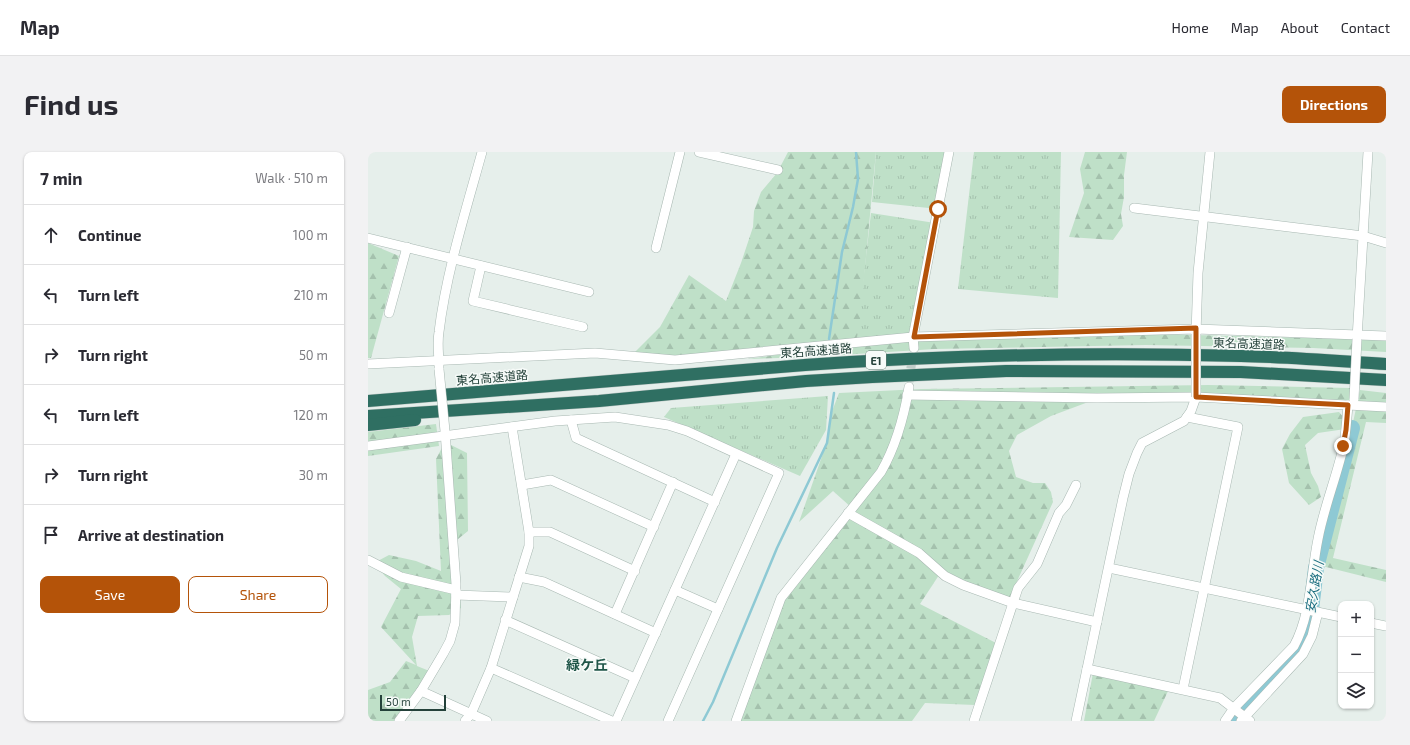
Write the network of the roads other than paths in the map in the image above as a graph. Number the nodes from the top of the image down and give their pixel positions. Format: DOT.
graph roads {
  1 [pos="482,152"];
  2 [pos="680,152"];
  3 [pos="699,152"];
  4 [pos="948,152"];
  5 [pos="1210,152"];
  6 [pos="1368,152"];
  7 [pos="778,170"];
  8 [pos="1134,208"];
  9 [pos="1203,217"];
  10 [pos="1363,236"];
  11 [pos="368,238"];
  12 [pos="1386,243"];
  13 [pos="406,247"];
  14 [pos="656,248"];
  15 [pos="453,259"];
  16 [pos="481,266"];
  17 [pos="589,292"];
  18 [pos="389,313"];
  19 [pos="583,327"];
  20 [pos="1196,331"];
  21 [pos="1358,336"];
  22 [pos="1386,336"];
  23 [pos="914,337"];
  24 [pos="914,348"];
  25 [pos="368,364"];
  26 [pos="1386,364"];
  27 [pos="439,365"];
  28 [pos="1386,380"];
  29 [pos="1196,397"];
  30 [pos="368,401"];
  31 [pos="599,401"];
  32 [pos="1352,403"];
  33 [pos="1386,407"];
  34 [pos="368,416"];
  35 [pos="1187,417"];
  36 [pos="571,420"];
  37 [pos="368,425"];
  38 [pos="512,427"];
  39 [pos="445,434"];
  40 [pos="368,446"];
  41 [pos="736,454"];
  42 [pos="673,482"];
  43 [pos="522,485"];
  44 [pos="1076,485"];
  45 [pos="715,502"];
  46 [pos="848,513"];
  47 [pos="654,527"];
  48 [pos="529,532"];
  49 [pos="368,560"];
  50 [pos="1109,568"];
  51 [pos="635,571"];
  52 [pos="519,577"];
  53 [pos="1204,587"];
  54 [pos="675,590"];
  55 [pos="456,592"];
  56 [pos="513,596"];
  57 [pos="1013,603"];
  58 [pos="718,609"];
  59 [pos="1306,609"];
  60 [pos="1318,612"];
  61 [pos="616,614"];
  62 [pos="1338,616"];
  63 [pos="506,620"];
  64 [pos="1097,622"];
  65 [pos="1374,624"];
  66 [pos="1386,626"];
  67 [pos="656,633"];
  68 [pos="491,668"];
  69 [pos="1087,669"];
  70 [pos="635,678"];
  71 [pos="1183,689"];
  72 [pos="421,691"];
  73 [pos="1234,708"];
  74 [pos="468,717"];
  75 [pos="1245,720"];
  76 [pos="398,721"];
  77 [pos="487,721"];
  78 [pos="612,721"];
  79 [pos="616,721"];
  80 [pos="668,721"];
  81 [pos="736,721"];
  82 [pos="974,721"];
  83 [pos="1076,721"];
  84 [pos="1225,721"];
  1 -- 15 [label="street"];
  2 -- 14 [label="street"];
  3 -- 7 [label="street"];
  4 -- 23 [label="street"];
  5 -- 9 [label="street"];
  6 -- 10 [label="street"];
  8 -- 9 [label="street"];
  9 -- 10 [label="street"];
  9 -- 20 [label="street"];
  10 -- 12 [label="street"];
  10 -- 21 [label="street"];
  11 -- 13 [label="street"];
  13 -- 15 [label="street"];
  13 -- 18 [label="street"];
  15 -- 16 [label="street"];
  15 -- 27 [label="street"];
  16 -- 17 [label="street"];
  16 -- 19 [label="street"];
  20 -- 21 [label="street"];
  20 -- 23 [label="street"];
  20 -- 29 [label="street, bridge"];
  21 -- 22 [label="street"];
  21 -- 32 [label="street, bridge"];
  23 -- 24 [label="street"];
  23 -- 27 [label="street"];
  25 -- 27 [label="street"];
  26 -- 30 [label="highway, 東名高速道路 / E1"];
  27 -- 39 [label="street, bridge"];
  28 -- 31 [label="highway, E1"];
  29 -- 32 [label="street"];
  29 -- 35 [label="street"];
  29 -- 46 [label="street"];
  31 -- 34 [label="highway, E1"];
  31 -- 37 [label="highway"];
  32 -- 33 [label="street"];
  32 -- 59 [label="street"];
  35 -- 50 [label="street"];
  35 -- 53 [label="street"];
  36 -- 38 [label="street"];
  36 -- 41 [label="street"];
  36 -- 42 [label="street"];
  38 -- 39 [label="street"];
  38 -- 43 [label="street"];
  39 -- 40 [label="street"];
  39 -- 55 [label="street"];
  41 -- 45 [label="street"];
  41 -- 58 [label="street"];
  42 -- 45 [label="street"];
  42 -- 47 [label="street"];
  43 -- 47 [label="street"];
  43 -- 48 [label="street"];
  44 -- 57 [label="street"];
  45 -- 54 [label="street"];
  46 -- 57 [label="street"];
  46 -- 81 [label="street"];
  47 -- 51 [label="street"];
  48 -- 51 [label="street"];
  48 -- 52 [label="street"];
  49 -- 55 [label="street"];
  50 -- 53 [label="street"];
  50 -- 64 [label="street"];
  51 -- 61 [label="street"];
  52 -- 56 [label="street"];
  52 -- 61 [label="street"];
  53 -- 59 [label="street"];
  53 -- 71 [label="street"];
  54 -- 58 [label="street"];
  54 -- 67 [label="street"];
  55 -- 56 [label="street"];
  55 -- 72 [label="street"];
  56 -- 63 [label="street"];
  57 -- 64 [label="street"];
  57 -- 82 [label="street"];
  58 -- 80 [label="street"];
  59 -- 60 [label="street"];
  59 -- 73 [label="street"];
  60 -- 62 [label="street"];
  60 -- 75 [label="street"];
  61 -- 67 [label="street"];
  63 -- 68 [label="street"];
  63 -- 70 [label="street"];
  64 -- 69 [label="street"];
  65 -- 66 [label="street"];
  67 -- 70 [label="street"];
  68 -- 74 [label="street"];
  68 -- 78 [label="street"];
  69 -- 71 [label="street"];
  69 -- 83 [label="street"];
  70 -- 79 [label="street"];
  71 -- 73 [label="street"];
  72 -- 74 [label="street"];
  72 -- 76 [label="street"];
  73 -- 75 [label="street"];
  73 -- 84 [label="street"];
  74 -- 77 [label="street"];
}
